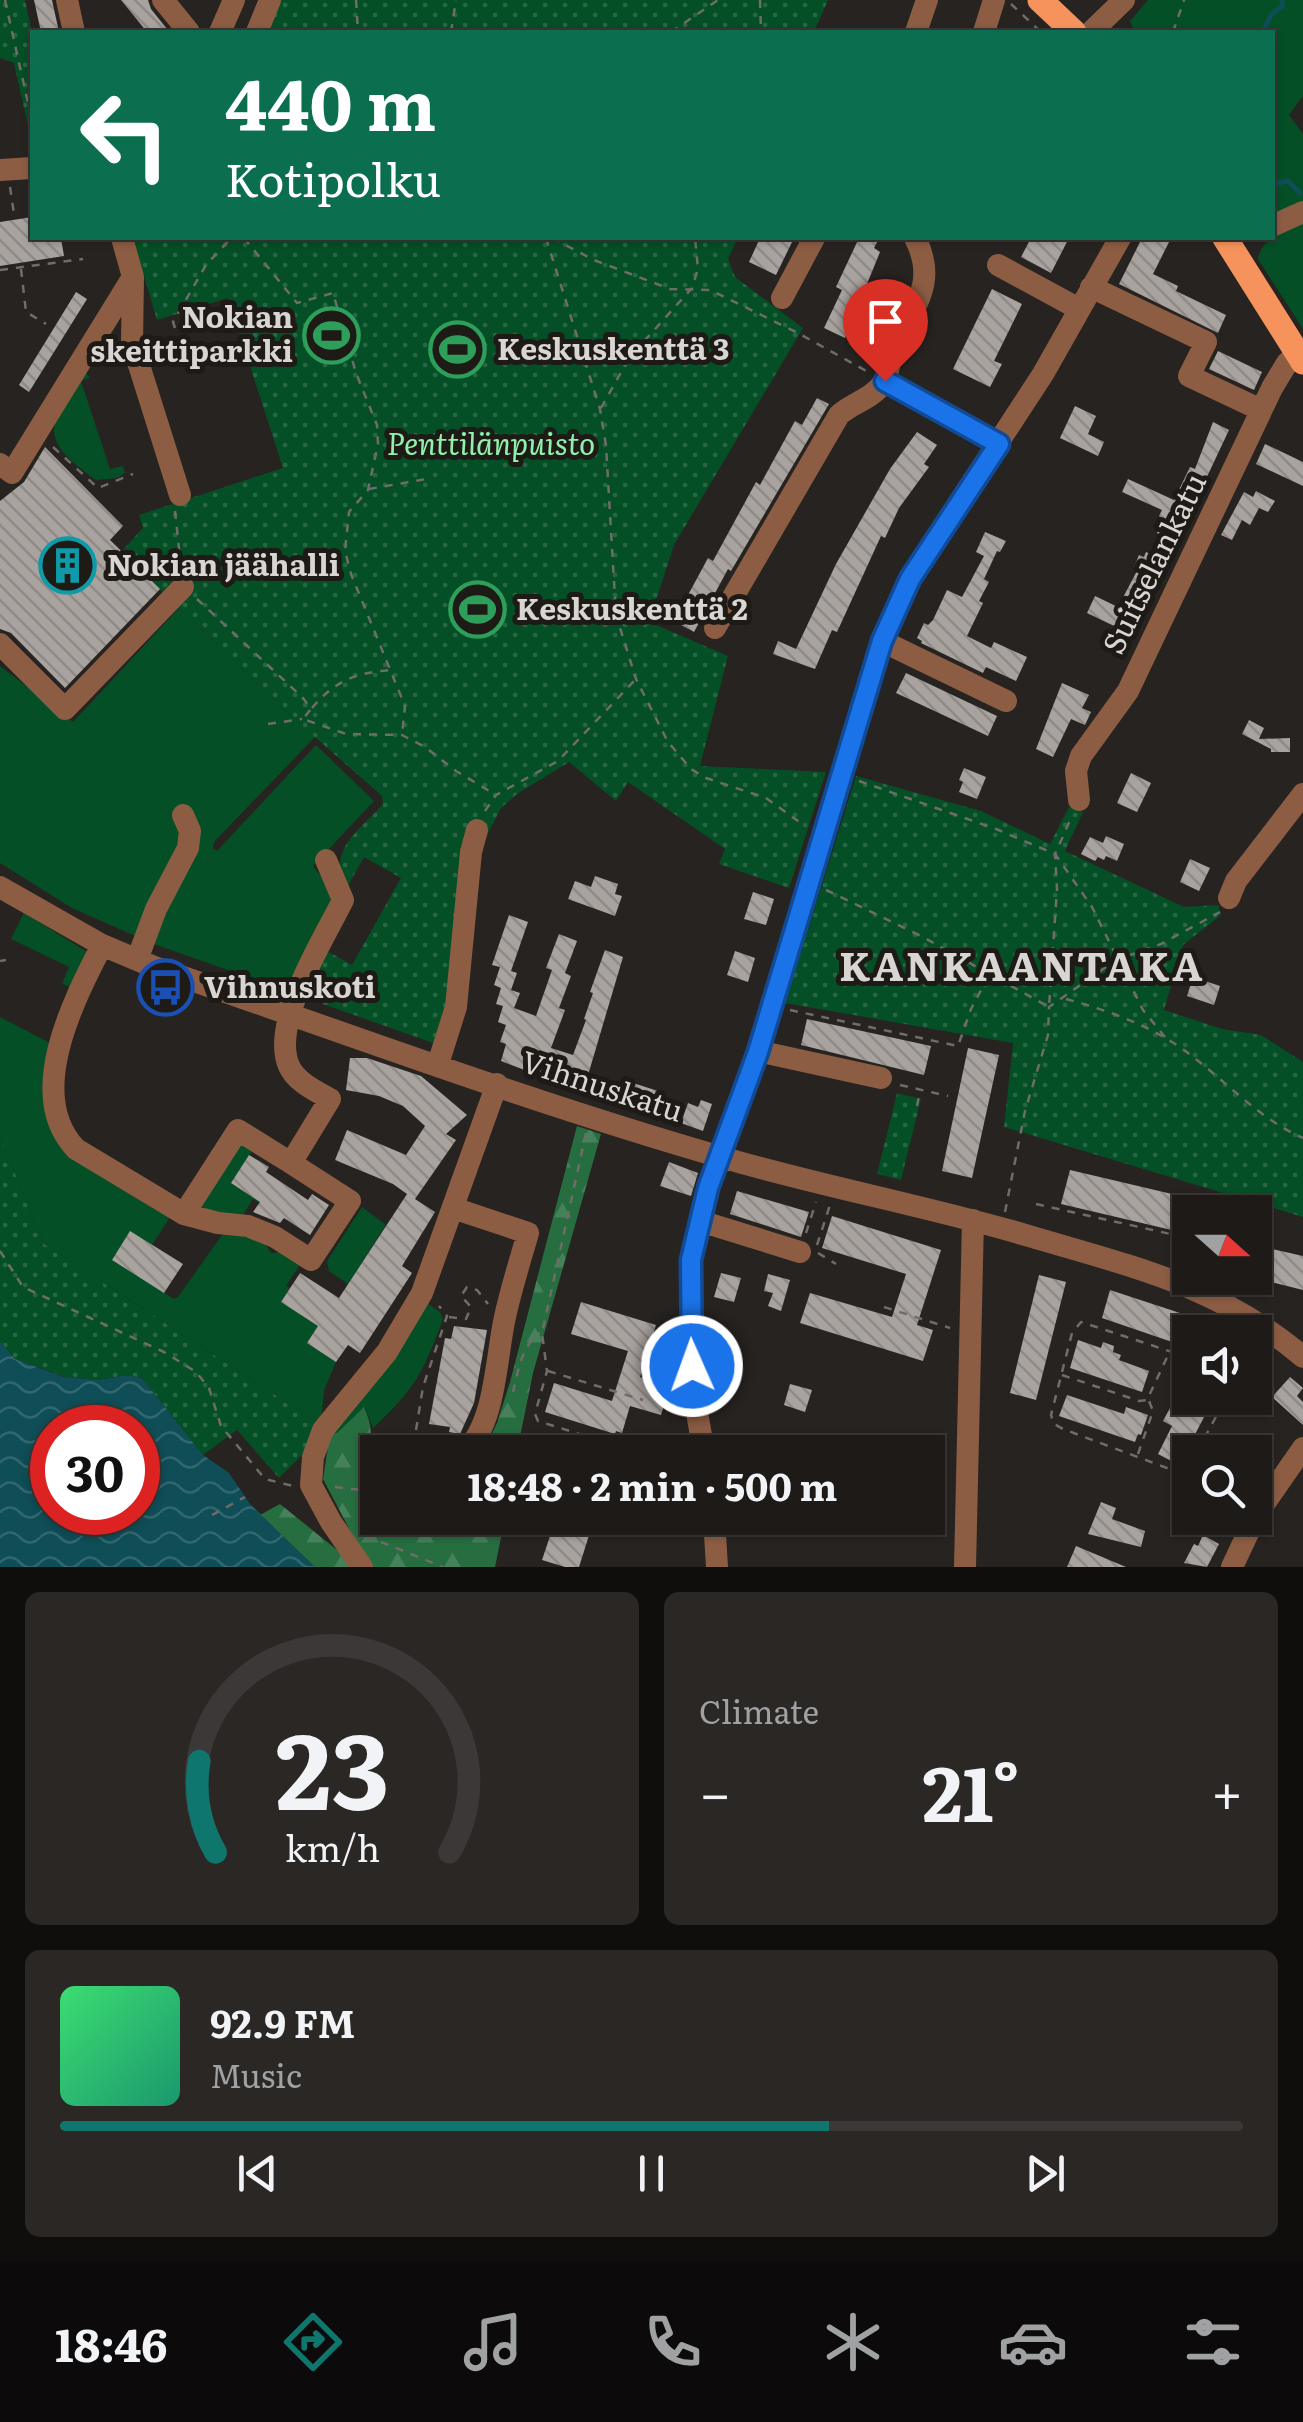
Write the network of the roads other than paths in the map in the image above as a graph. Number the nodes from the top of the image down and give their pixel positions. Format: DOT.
graph roads {
  1 [pos="67,0"];
  2 [pos="163,0"];
  3 [pos="234,0"];
  4 [pos="270,0"];
  5 [pos="927,0"];
  6 [pos="994,0"];
  7 [pos="1040,0"];
  8 [pos="1124,0"];
  9 [pos="74,30"];
  10 [pos="187,30"];
  11 [pos="221,30"];
  12 [pos="258,30"];
  13 [pos="917,30"];
  14 [pos="985,30"];
  15 [pos="1072,30"];
  16 [pos="1093,30"];
  17 [pos="30,168"];
  18 [pos="4,175"];
  19 [pos="1303,212"];
  20 [pos="1275,225"];
  21 [pos="123,240"];
  22 [pos="813,240"];
  23 [pos="917,240"];
  24 [pos="1119,240"];
  25 [pos="1236,241"];
  26 [pos="998,265"];
  27 [pos="133,278"];
  28 [pos="1092,287"];
  29 [pos="782,298"];
  30 [pos="1079,308"];
  31 [pos="1300,358"];
  32 [pos="885,381"];
  33 [pos="1261,410"];
  34 [pos="999,444"];
  35 [pos="0,464"];
  36 [pos="180,495"];
  37 [pos="183,587"];
  38 [pos="715,628"];
  39 [pos="882,641"];
  40 [pos="0,644"];
  41 [pos="1006,701"];
  42 [pos="1303,794"];
  43 [pos="1078,800"];
  44 [pos="183,814"];
  45 [pos="477,830"];
  46 [pos="326,860"];
  47 [pos="0,887"];
  48 [pos="1229,898"];
  49 [pos="102,945"];
  50 [pos="136,960"];
  51 [pos="290,1013"];
  52 [pos="758,1052"];
  53 [pos="438,1064"];
  54 [pos="881,1078"];
  55 [pos="497,1084"];
  56 [pos="722,1158"];
  57 [pos="291,1163"];
  58 [pos="453,1208"];
  59 [pos="184,1214"];
  60 [pos="973,1220"];
  61 [pos="700,1221"];
  62 [pos="800,1252"];
  63 [pos="1303,1357"];
  64 [pos="477,1435"];
  65 [pos="701,1435"];
  66 [pos="1303,1448"];
  67 [pos="1272,1493"];
  68 [pos="715,1535"];
  69 [pos="1247,1535"];
  70 [pos="362,1567"];
  71 [pos="717,1567"];
  72 [pos="965,1567"];
  73 [pos="1232,1567"];
  1 -- 9 [label="street"];
  2 -- 10 [label="street"];
  3 -- 11 [label="street"];
  4 -- 12 [label="street"];
  5 -- 13 [label="street"];
  6 -- 14 [label="street"];
  7 -- 15 [label="main road"];
  8 -- 16 [label="street"];
  17 -- 18 [label="street"];
  19 -- 20 [label="street"];
  21 -- 27 [label="street"];
  22 -- 29 [label="street"];
  23 -- 32 [label="street"];
  24 -- 28 [label="street"];
  25 -- 31 [label="main road"];
  26 -- 30 [label="street"];
  27 -- 35 [label="street"];
  27 -- 36 [label="street"];
  28 -- 30 [label="street"];
  28 -- 33 [label="street"];
  30 -- 34 [label="street"];
  31 -- 33 [label="street, Suitselankatu"];
  32 -- 34 [label="street"];
  32 -- 38 [label="street"];
  33 -- 43 [label="street, Suitselankatu"];
  34 -- 39 [label="street"];
  37 -- 40 [label="street"];
  39 -- 41 [label="street"];
  39 -- 52 [label="street"];
  42 -- 48 [label="street"];
  44 -- 50 [label="street"];
  45 -- 53 [label="street"];
  46 -- 51 [label="street"];
  47 -- 49 [label="street, Vihnuskatu"];
  49 -- 50 [label="street, Vihnuskatu"];
  49 -- 59 [label="street"];
  50 -- 51 [label="street, Vihnuskatu"];
  51 -- 53 [label="street, Vihnuskatu"];
  51 -- 57 [label="street"];
  52 -- 54 [label="street"];
  52 -- 56 [label="street"];
  53 -- 55 [label="street, Vihnuskatu"];
  55 -- 56 [label="street, Vihnuskatu"];
  55 -- 58 [label="street"];
  56 -- 60 [label="street, Vihnuskatu"];
  56 -- 61 [label="street"];
  57 -- 59 [label="street"];
  57 -- 59 [label="street"];
  58 -- 64 [label="street"];
  58 -- 70 [label="street"];
  60 -- 63 [label="street, Vihnuskatu"];
  60 -- 72 [label="street"];
  61 -- 62 [label="street"];
  61 -- 65 [label="street"];
  66 -- 67 [label="street"];
  68 -- 71 [label="street"];
  69 -- 73 [label="street"];
}
